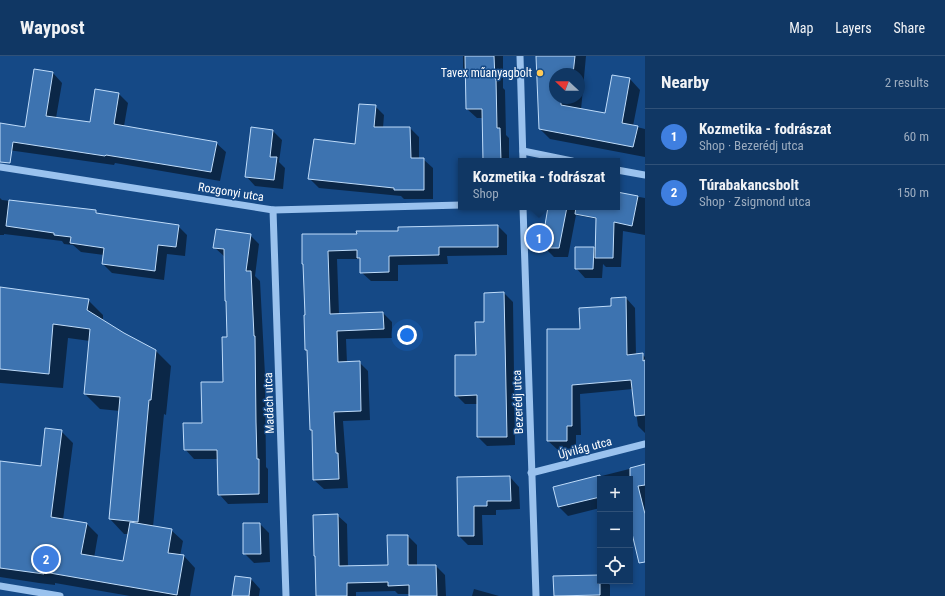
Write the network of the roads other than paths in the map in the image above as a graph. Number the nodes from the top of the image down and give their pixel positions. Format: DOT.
graph roads {
  1 [pos="520,56"];
  2 [pos="523,151"];
  3 [pos="523,158"];
  4 [pos="557,158"];
  5 [pos="0,167"];
  6 [pos="620,171"];
  7 [pos="645,175"];
  8 [pos="458,205"];
  9 [pos="273,210"];
  10 [pos="523,210"];
  11 [pos="645,444"];
  12 [pos="532,473"];
  13 [pos="0,586"];
  14 [pos="60,596"];
  15 [pos="286,596"];
  16 [pos="536,596"];
  1 -- 2 [label="street"];
  2 -- 3 [label="street"];
  2 -- 4 [label="street"];
  5 -- 9 [label="street, Rozgonyi utca"];
  6 -- 7 [label="street"];
  8 -- 9 [label="street, Rozgonyi utca"];
  9 -- 15 [label="street, Madách utca"];
  10 -- 12 [label="street, Bezerédj utca"];
  11 -- 12 [label="street, Újvilág utca"];
  12 -- 16 [label="street, Bezerédj utca"];
  13 -- 14 [label="street"];
}
